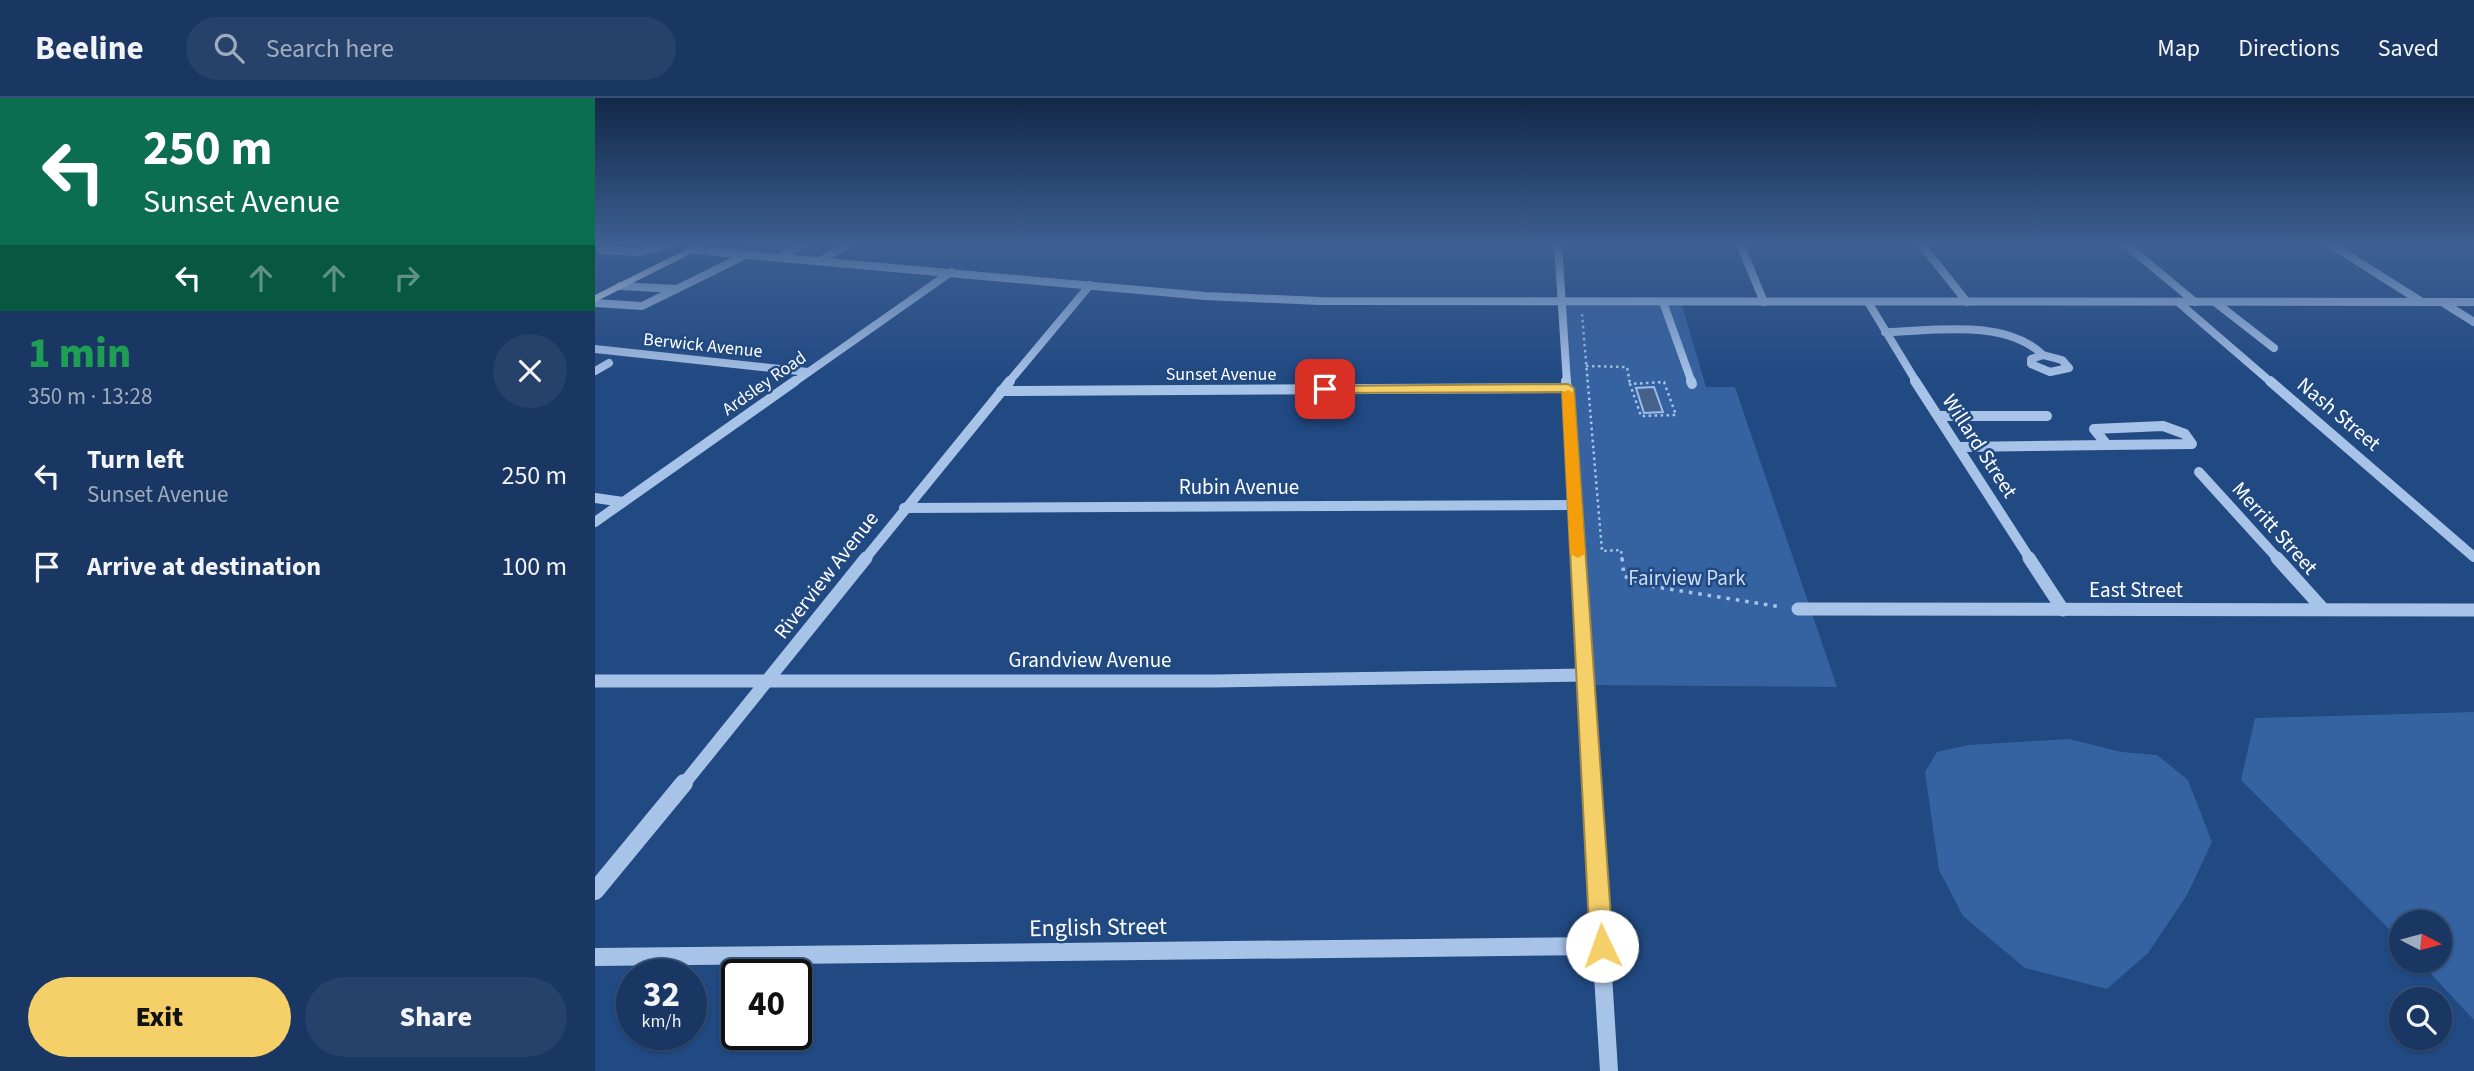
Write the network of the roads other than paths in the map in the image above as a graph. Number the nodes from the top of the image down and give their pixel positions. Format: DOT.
graph roads {
  1 [pos="614,289"];
  2 [pos="676,289"];
  3 [pos="926,289"];
  4 [pos="1086,289"];
  5 [pos="1144,289"];
  6 [pos="1561,289"];
  7 [pos="1759,289"];
  8 [pos="1957,289"];
  9 [pos="2180,289"];
  10 [pos="2403,289"];
  11 [pos="595,301"];
  12 [pos="1562,302"];
  13 [pos="1663,302"];
  14 [pos="1764,302"];
  15 [pos="1868,302"];
  16 [pos="1967,302"];
  17 [pos="2178,302"];
  18 [pos="2195,302"];
  19 [pos="2215,302"];
  20 [pos="2423,302"];
  21 [pos="2442,302"];
  22 [pos="2474,302"];
  23 [pos="2474,322"];
  24 [pos="1885,332"];
  25 [pos="2274,348"];
  26 [pos="595,349"];
  27 [pos="2043,355"];
  28 [pos="609,363"];
  29 [pos="595,371"];
  30 [pos="808,372"];
  31 [pos="1692,384"];
  32 [pos="1568,388"];
  33 [pos="1001,391"];
  34 [pos="1938,416"];
  35 [pos="2047,416"];
  36 [pos="2108,446"];
  37 [pos="1958,447"];
  38 [pos="2199,472"];
  39 [pos="595,498"];
  40 [pos="623,502"];
  41 [pos="1575,505"];
  42 [pos="904,508"];
  43 [pos="595,522"];
  44 [pos="2474,557"];
  45 [pos="1798,609"];
  46 [pos="2063,610"];
  47 [pos="2323,610"];
  48 [pos="2474,610"];
  49 [pos="1585,675"];
  50 [pos="595,681"];
  51 [pos="767,681"];
  52 [pos="595,891"];
  53 [pos="1602,946"];
  54 [pos="595,957"];
  55 [pos="1609,1071"];
  1 -- 11 [label="main road"];
  2 -- 11 [label="street"];
  3 -- 30 [label="street, Ardsley Road"];
  4 -- 33 [label="street, Riverview Avenue"];
  5 -- 12 [label="street"];
  6 -- 12 [label="street"];
  7 -- 14 [label="street"];
  8 -- 16 [label="street"];
  9 -- 18 [label="street"];
  10 -- 20 [label="street"];
  12 -- 13 [label="street"];
  12 -- 32 [label="street"];
  13 -- 14 [label="street"];
  13 -- 31 [label="street"];
  14 -- 15 [label="street"];
  15 -- 16 [label="street"];
  15 -- 24 [label="street, Willard Street"];
  16 -- 17 [label="street"];
  17 -- 18 [label="street"];
  17 -- 44 [label="street, Nash Street"];
  18 -- 19 [label="street"];
  19 -- 20 [label="street"];
  19 -- 25 [label="street"];
  20 -- 21 [label="street"];
  21 -- 22 [label="street"];
  21 -- 23 [label="street"];
  24 -- 27 [label="street"];
  24 -- 34 [label="street, Willard Street"];
  26 -- 30 [label="street, Berwick Avenue"];
  28 -- 29 [label="street"];
  30 -- 40 [label="street, Ardsley Road"];
  32 -- 33 [label="street, Sunset Avenue"];
  32 -- 41 [label="street"];
  33 -- 42 [label="street, Riverview Avenue"];
  34 -- 35 [label="lane"];
  34 -- 37 [label="street, Willard Street"];
  36 -- 36 [label="street"];
  36 -- 37 [label="lane"];
  37 -- 46 [label="street, Willard Street"];
  38 -- 47 [label="street, Merritt Street"];
  39 -- 40 [label="street"];
  40 -- 43 [label="street, Ardsley Road"];
  41 -- 42 [label="street, Rubin Avenue"];
  41 -- 49 [label="street"];
  42 -- 51 [label="street, Riverview Avenue"];
  45 -- 46 [label="street, East Street"];
  46 -- 47 [label="street, East Street"];
  47 -- 48 [label="street, East Street"];
  49 -- 51 [label="street, Grandview Avenue"];
  49 -- 53 [label="street"];
  50 -- 51 [label="street, Grandview Avenue"];
  51 -- 52 [label="street, Riverview Avenue"];
  53 -- 54 [label="street, English Street"];
  53 -- 55 [label="street"];
}
